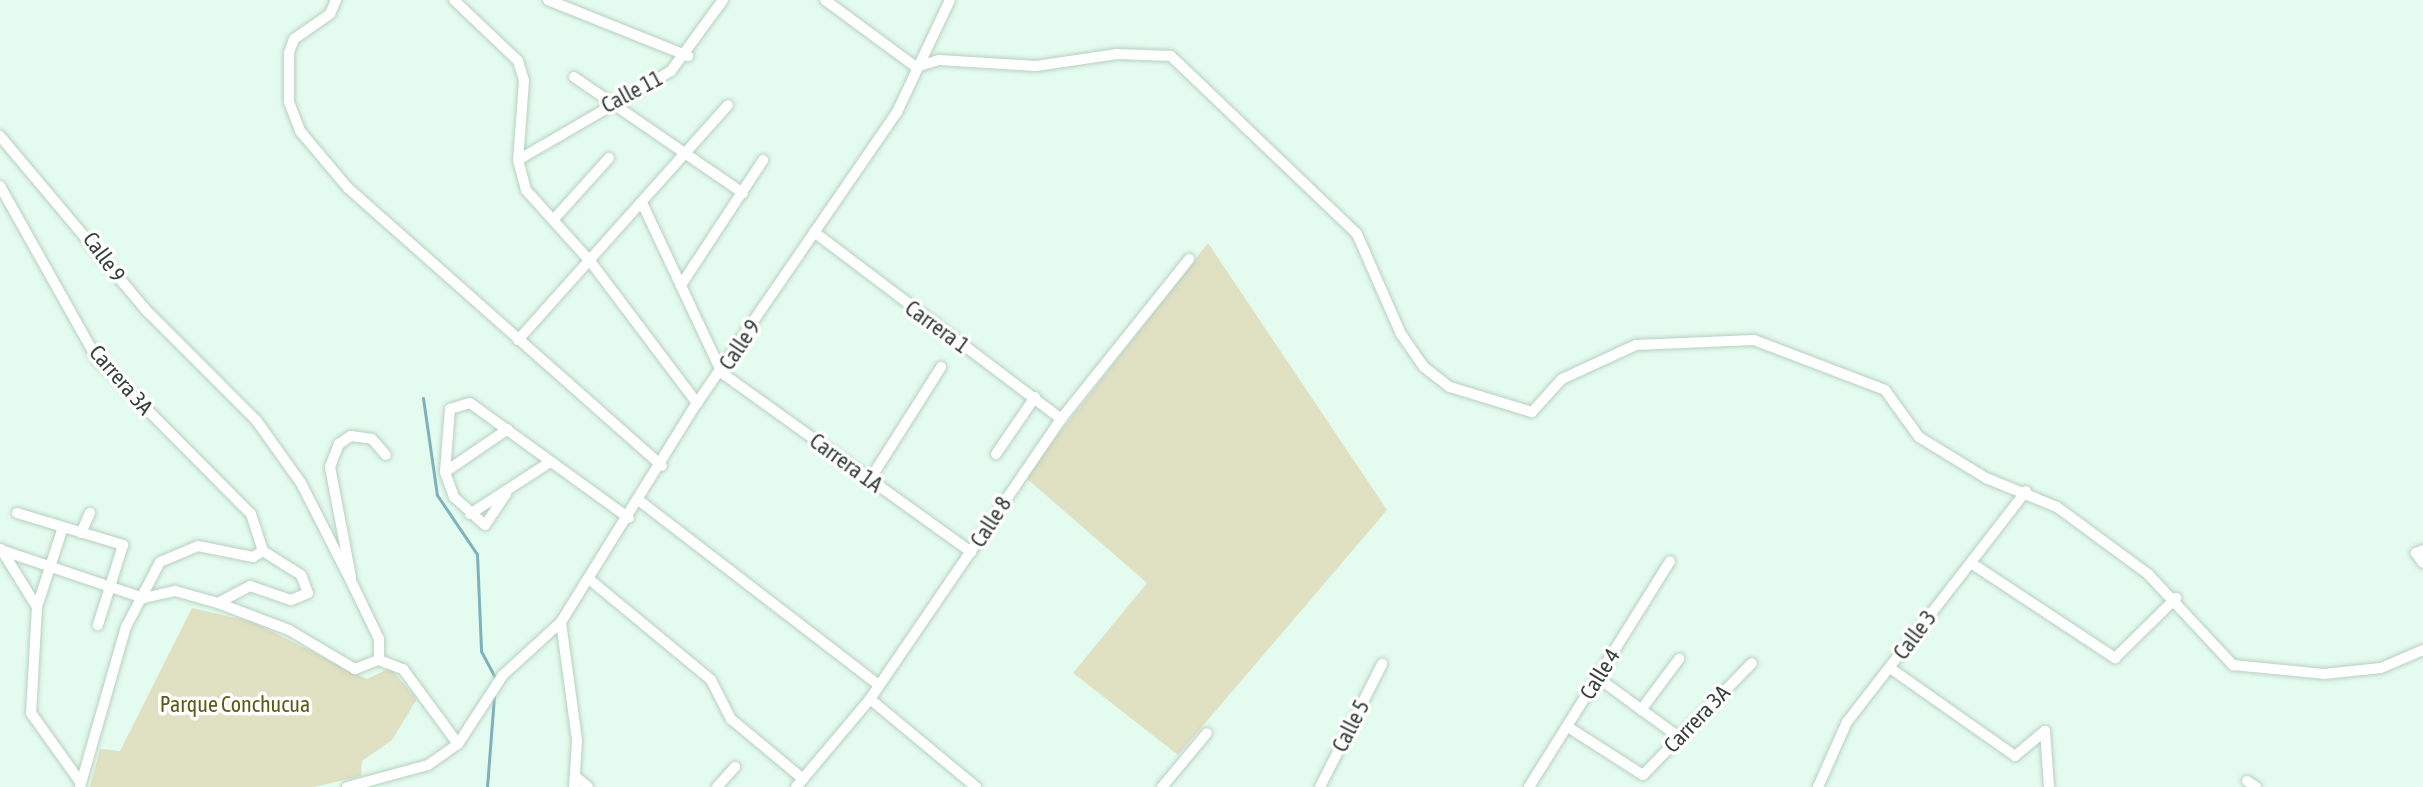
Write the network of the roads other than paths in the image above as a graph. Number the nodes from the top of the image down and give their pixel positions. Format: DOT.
graph roads {
  1 [pos="336,0"];
  2 [pos="454,0"];
  3 [pos="548,0"];
  4 [pos="723,0"];
  5 [pos="825,0"];
  6 [pos="950,0"];
  7 [pos="688,56"];
  8 [pos="916,67"];
  9 [pos="574,77"];
  10 [pos="610,100"];
  11 [pos="728,105"];
  12 [pos="0,136"];
  13 [pos="686,157"];
  14 [pos="609,158"];
  15 [pos="518,160"];
  16 [pos="763,160"];
  17 [pos="0,186"];
  18 [pos="743,193"];
  19 [pos="643,205"];
  20 [pos="554,219"];
  21 [pos="814,232"];
  22 [pos="1189,259"];
  23 [pos="590,261"];
  24 [pos="683,282"];
  25 [pos="518,340"];
  26 [pos="941,367"];
  27 [pos="722,373"];
  28 [pos="1035,397"];
  29 [pos="697,403"];
  30 [pos="1061,419"];
  31 [pos="508,429"];
  32 [pos="996,454"];
  33 [pos="386,455"];
  34 [pos="550,462"];
  35 [pos="662,466"];
  36 [pos="445,472"];
  37 [pos="869,481"];
  38 [pos="2026,491"];
  39 [pos="506,494"];
  40 [pos="641,502"];
  41 [pos="17,513"];
  42 [pos="90,513"];
  43 [pos="470,514"];
  44 [pos="629,518"];
  45 [pos="63,527"];
  46 [pos="81,533"];
  47 [pos="1,548"];
  48 [pos="2423,550"];
  49 [pos="263,551"];
  50 [pos="971,552"];
  51 [pos="1670,561"];
  52 [pos="1971,563"];
  53 [pos="2423,563"];
  54 [pos="51,568"];
  55 [pos="589,579"];
  56 [pos="351,581"];
  57 [pos="112,585"];
  58 [pos="144,598"];
  59 [pos="2176,598"];
  60 [pos="218,603"];
  61 [pos="37,607"];
  62 [pos="561,622"];
  63 [pos="98,625"];
  64 [pos="2423,650"];
  65 [pos="1679,659"];
  66 [pos="379,660"];
  67 [pos="1752,663"];
  68 [pos="1382,664"];
  69 [pos="1890,668"];
  70 [pos="1598,678"];
  71 [pos="879,685"];
  72 [pos="870,699"];
  73 [pos="1641,710"];
  74 [pos="1568,727"];
  75 [pos="1207,733"];
  76 [pos="1679,737"];
  77 [pos="458,744"];
  78 [pos="735,767"];
  79 [pos="575,782"];
  80 [pos="800,783"];
  81 [pos="80,785"];
  82 [pos="347,787"];
  83 [pos="588,787"];
  84 [pos="717,787"];
  85 [pos="976,787"];
  86 [pos="1162,787"];
  87 [pos="1320,787"];
  88 [pos="1529,787"];
  89 [pos="1818,787"];
  90 [pos="2049,787"];
  1 -- 25 [label="street"];
  2 -- 15 [label="street"];
  3 -- 7 [label="street"];
  4 -- 7 [label="street, Calle 11"];
  5 -- 8 [label="street"];
  6 -- 8 [label="street, Calle 9"];
  7 -- 10 [label="street, Calle 11"];
  8 -- 21 [label="street, Calle 9"];
  8 -- 38 [label="street"];
  9 -- 10 [label="street"];
  10 -- 13 [label="street"];
  10 -- 15 [label="street, Calle 11"];
  11 -- 13 [label="street"];
  12 -- 56 [label="street, Calle 9"];
  13 -- 18 [label="street"];
  13 -- 19 [label="street"];
  14 -- 20 [label="street"];
  15 -- 20 [label="street"];
  16 -- 18 [label="street"];
  17 -- 49 [label="street, Carrera 3A"];
  18 -- 24 [label="street"];
  19 -- 23 [label="street"];
  19 -- 24 [label="street"];
  20 -- 23 [label="street"];
  21 -- 27 [label="street, Calle 9"];
  21 -- 28 [label="street, Carrera 1"];
  22 -- 30 [label="street, Calle 8"];
  23 -- 25 [label="street"];
  23 -- 29 [label="street"];
  24 -- 27 [label="street"];
  25 -- 35 [label="street"];
  26 -- 37 [label="street"];
  27 -- 29 [label="street, Calle 9"];
  27 -- 37 [label="street, Carrera 1A"];
  28 -- 30 [label="street, Carrera 1"];
  28 -- 32 [label="street"];
  29 -- 35 [label="street, Calle 9"];
  30 -- 50 [label="street, Calle 8"];
  31 -- 34 [label="street"];
  31 -- 36 [label="street"];
  31 -- 36 [label="street"];
  33 -- 56 [label="street"];
  34 -- 39 [label="street"];
  34 -- 44 [label="street"];
  35 -- 40 [label="street, Calle 9"];
  36 -- 43 [label="street"];
  37 -- 50 [label="street, Carrera 1A"];
  38 -- 52 [label="street, Calle 3"];
  38 -- 59 [label="street"];
  39 -- 43 [label="street"];
  39 -- 43 [label="street"];
  40 -- 44 [label="street, Calle 9"];
  40 -- 71 [label="street"];
  41 -- 45 [label="street"];
  42 -- 46 [label="street"];
  44 -- 55 [label="street, Calle 9"];
  45 -- 46 [label="street"];
  45 -- 54 [label="street"];
  46 -- 57 [label="street"];
  47 -- 54 [label="street"];
  47 -- 61 [label="street"];
  48 -- 53 [label="street"];
  49 -- 58 [label="street"];
  49 -- 60 [label="street"];
  50 -- 71 [label="street, Calle 8"];
  51 -- 70 [label="street, Calle 4"];
  52 -- 59 [label="street"];
  52 -- 69 [label="street, Calle 3"];
  54 -- 57 [label="street"];
  54 -- 61 [label="street"];
  55 -- 62 [label="street, Calle 9"];
  55 -- 80 [label="street"];
  56 -- 66 [label="street, Calle 9"];
  57 -- 58 [label="street"];
  57 -- 63 [label="street"];
  58 -- 60 [label="street"];
  58 -- 81 [label="street"];
  59 -- 64 [label="street"];
  60 -- 66 [label="street"];
  61 -- 81 [label="street"];
  62 -- 77 [label="street, Calle 9"];
  62 -- 79 [label="street"];
  65 -- 73 [label="street"];
  66 -- 77 [label="street"];
  67 -- 76 [label="street, Carrera 3A"];
  68 -- 87 [label="street, Calle 5"];
  69 -- 89 [label="street, Calle 3"];
  69 -- 90 [label="street"];
  70 -- 73 [label="street"];
  70 -- 74 [label="street, Calle 4"];
  71 -- 72 [label="street, Calle 8"];
  72 -- 80 [label="street, Calle 8"];
  72 -- 85 [label="street"];
  73 -- 76 [label="street"];
  74 -- 76 [label="street, Carrera 3A"];
  74 -- 88 [label="street, Calle 4"];
  75 -- 86 [label="street"];
  77 -- 82 [label="street"];
  78 -- 84 [label="street"];
  79 -- 83 [label="street"];
}
